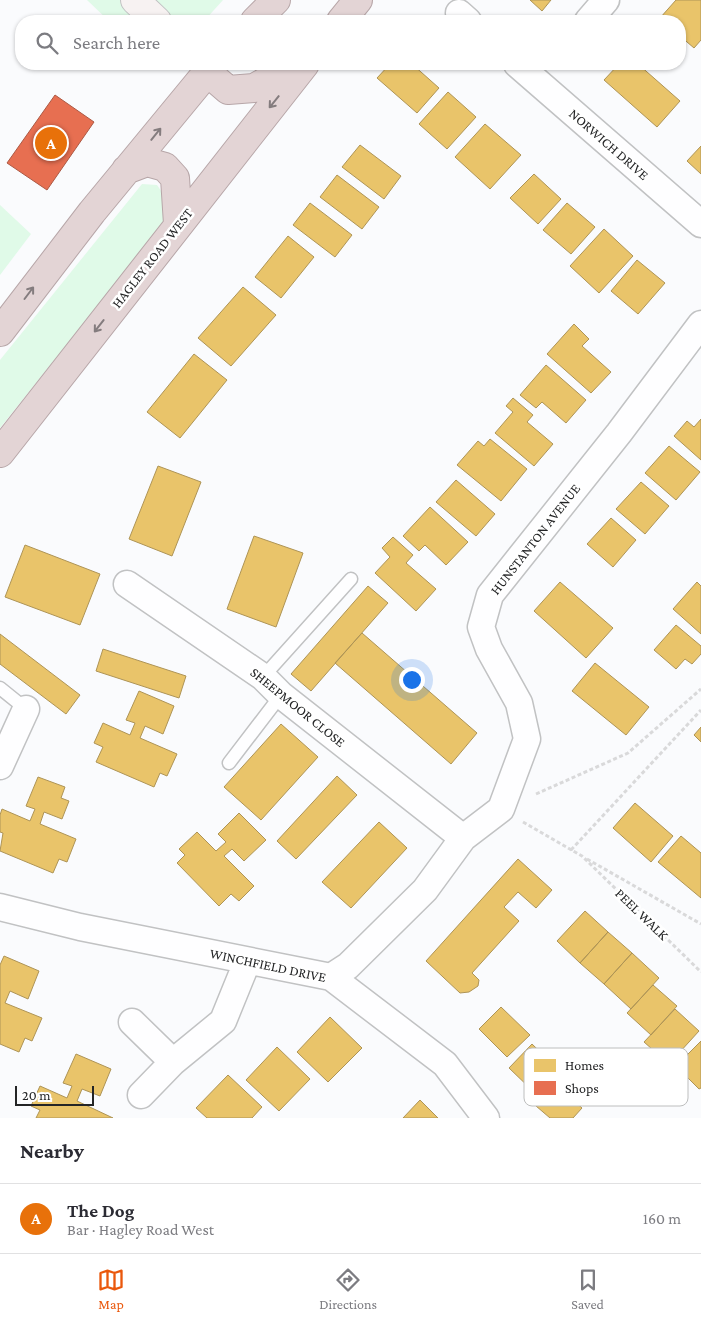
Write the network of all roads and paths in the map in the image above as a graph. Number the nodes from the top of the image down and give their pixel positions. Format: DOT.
graph roads {
  1 [pos="136,0"];
  2 [pos="276,0"];
  3 [pos="358,0"];
  4 [pos="606,0"];
  5 [pos="151,15"];
  6 [pos="261,15"];
  7 [pos="345,15"];
  8 [pos="593,15"];
  9 [pos="203,70"];
  10 [pos="210,70"];
  11 [pos="286,70"];
  12 [pos="300,70"];
  13 [pos="543,72"];
  14 [pos="126,170"];
  15 [pos="178,224"];
  16 [pos="701,224"];
  17 [pos="701,324"];
  18 [pos="0,332"];
  19 [pos="0,453"];
  20 [pos="351,579"];
  21 [pos="128,584"];
  22 [pos="272,686"];
  23 [pos="0,688"];
  24 [pos="701,690"];
  25 [pos="26,709"];
  26 [pos="701,710"];
  27 [pos="229,763"];
  28 [pos="0,766"];
  29 [pos="501,809"];
  30 [pos="463,838"];
  31 [pos="571,850"];
  32 [pos="582,856"];
  33 [pos="0,907"];
  34 [pos="701,924"];
  35 [pos="247,962"];
  36 [pos="701,972"];
  37 [pos="331,977"];
  38 [pos="132,1022"];
  39 [pos="173,1062"];
  40 [pos="141,1095"];
  41 [pos="486,1118"];
  1 -- 5 [label="street"];
  2 -- 6 [label="highway"];
  3 -- 7 [label="highway"];
  4 -- 8 [label="street"];
  14 -- 9 [label="highway, one-way"];
  10 -- 11 [label="highway"];
  12 -- 15 [label="highway, HAGLEY ROAD WEST, one-way"];
  13 -- 16 [label="street, NORWICH DRIVE"];
  14 -- 15 [label="highway"];
  18 -- 14 [label="highway, one-way"];
  15 -- 19 [label="highway, HAGLEY ROAD WEST, one-way"];
  17 -- 29 [label="street, HUNSTANTON AVENUE"];
  20 -- 22 [label="lane"];
  21 -- 22 [label="street, SHEEPMOOR CLOSE"];
  22 -- 27 [label="lane"];
  22 -- 30 [label="street, SHEEPMOOR CLOSE"];
  23 -- 25 [label="lane"];
  24 -- 29 [label="path"];
  25 -- 28 [label="street"];
  26 -- 31 [label="path"];
  29 -- 30 [label="street"];
  29 -- 31 [label="path, PEEL WALK"];
  30 -- 37 [label="street"];
  31 -- 32 [label="path, PEEL WALK"];
  32 -- 34 [label="path, PEEL WALK"];
  32 -- 36 [label="path, PEEL WALK"];
  33 -- 35 [label="street, WINCHFIELD DRIVE"];
  35 -- 37 [label="street, WINCHFIELD DRIVE"];
  35 -- 39 [label="street"];
  37 -- 41 [label="street, WINCHFIELD DRIVE"];
  38 -- 39 [label="street"];
  39 -- 40 [label="street"];
}
